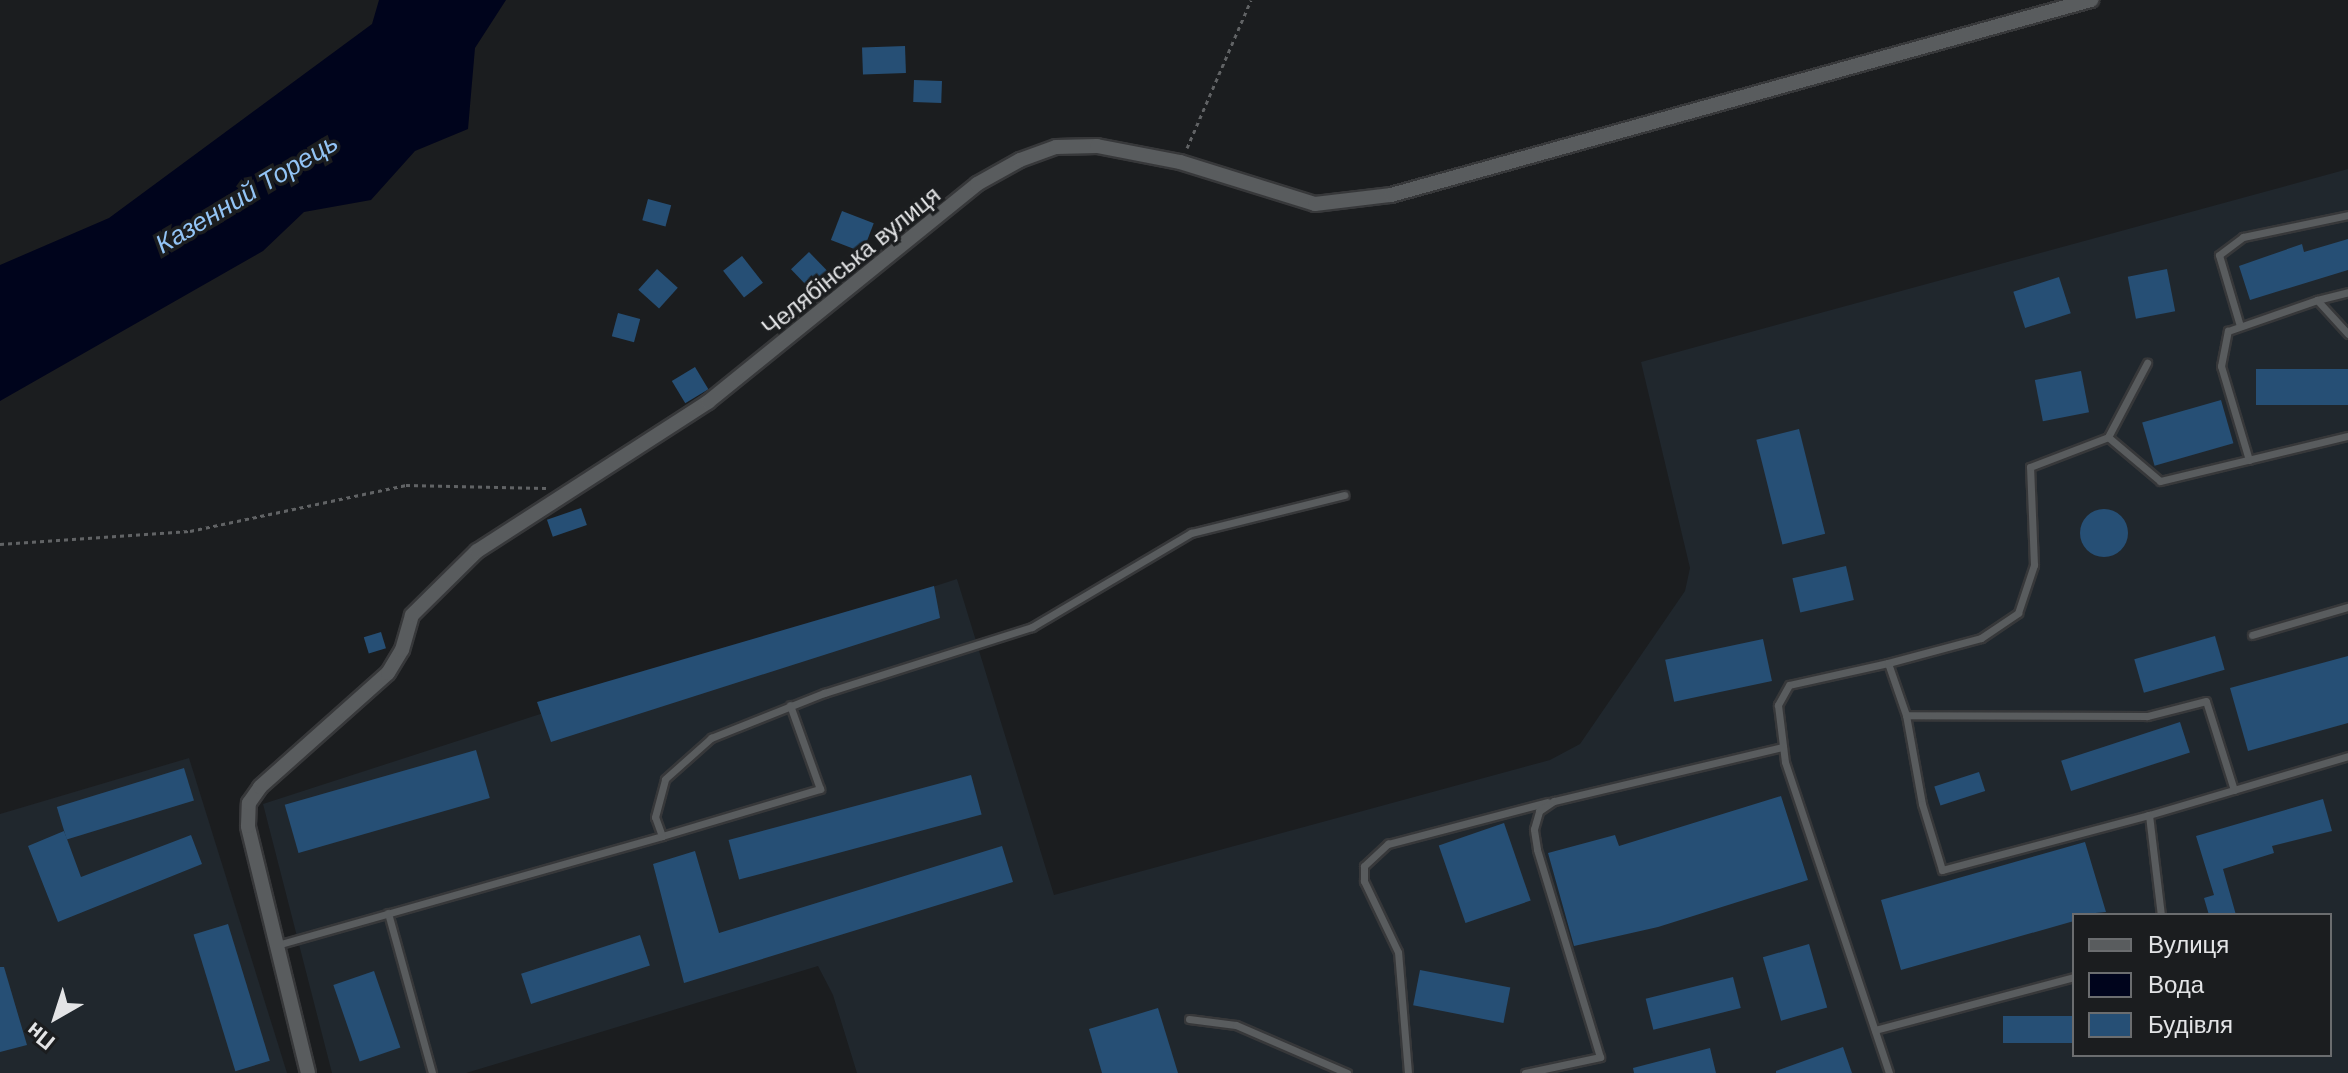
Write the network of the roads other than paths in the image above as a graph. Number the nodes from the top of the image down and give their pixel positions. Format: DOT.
graph roads {
  1 [pos="2091,0"];
  2 [pos="2348,215"];
  3 [pos="2348,292"];
  4 [pos="2317,300"];
  5 [pos="2240,326"];
  6 [pos="2348,334"];
  7 [pos="2147,363"];
  8 [pos="2348,436"];
  9 [pos="2108,437"];
  10 [pos="2249,460"];
  11 [pos="1344,495"];
  12 [pos="2348,607"];
  13 [pos="2252,635"];
  14 [pos="1888,663"];
  15 [pos="790,705"];
  16 [pos="1906,715"];
  17 [pos="1783,747"];
  18 [pos="2348,756"];
  19 [pos="2234,790"];
  20 [pos="1554,801"];
  21 [pos="2149,815"];
  22 [pos="662,836"];
  23 [pos="388,913"];
  24 [pos="2161,913"];
  25 [pos="277,945"];
  26 [pos="2072,978"];
  27 [pos="1189,1019"];
  28 [pos="1875,1030"];
  29 [pos="308,1073"];
  30 [pos="432,1073"];
  31 [pos="1347,1073"];
  32 [pos="1408,1073"];
  33 [pos="1525,1073"];
  34 [pos="1889,1073"];
  1 -- 25 [label="street, Челябінська вулиця"];
  2 -- 5 [label="lane"];
  3 -- 4 [label="lane"];
  4 -- 5 [label="lane"];
  4 -- 6 [label="lane"];
  5 -- 10 [label="lane"];
  7 -- 9 [label="lane"];
  8 -- 10 [label="lane"];
  9 -- 10 [label="lane"];
  9 -- 14 [label="lane"];
  11 -- 15 [label="lane"];
  12 -- 13 [label="lane"];
  14 -- 16 [label="lane"];
  14 -- 17 [label="lane"];
  15 -- 22 [label="lane"];
  15 -- 22 [label="lane"];
  16 -- 19 [label="lane"];
  16 -- 21 [label="lane"];
  17 -- 20 [label="lane"];
  17 -- 28 [label="lane"];
  18 -- 19 [label="lane"];
  19 -- 21 [label="lane"];
  20 -- 32 [label="lane"];
  20 -- 33 [label="lane"];
  21 -- 24 [label="lane"];
  22 -- 23 [label="lane"];
  23 -- 25 [label="lane"];
  23 -- 30 [label="lane"];
  25 -- 29 [label="street"];
  26 -- 28 [label="lane"];
  27 -- 31 [label="lane"];
  28 -- 34 [label="lane"];
}
